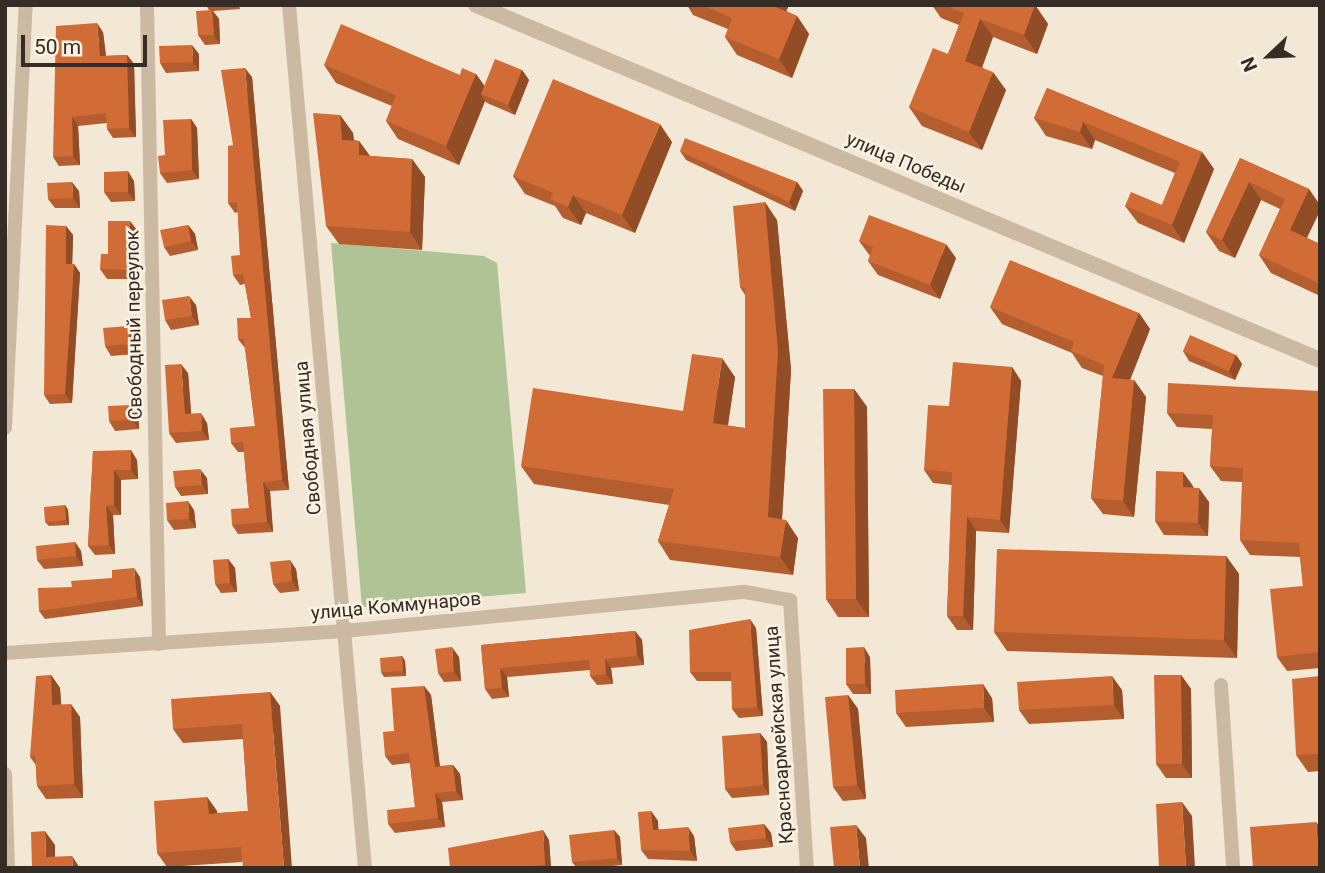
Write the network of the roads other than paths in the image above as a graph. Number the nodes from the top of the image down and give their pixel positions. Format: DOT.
graph roads {
  1 [pos="26,5"];
  2 [pos="147,5"];
  3 [pos="289,5"];
  4 [pos="476,5"];
  5 [pos="1320,360"];
  6 [pos="5,428"];
  7 [pos="790,600"];
  8 [pos="344,631"];
  9 [pos="159,644"];
  10 [pos="5,653"];
  11 [pos="1221,685"];
  12 [pos="5,774"];
  13 [pos="8,868"];
  14 [pos="365,868"];
  15 [pos="807,868"];
  16 [pos="1233,868"];
  1 -- 6 [label="street"];
  2 -- 9 [label="street, Свободный переулок"];
  3 -- 8 [label="street, Свободная улица"];
  4 -- 5 [label="street, улица Победы"];
  7 -- 8 [label="street, улица Коммунаров"];
  7 -- 15 [label="street, Красноармейская улица"];
  8 -- 9 [label="street, улица Коммунаров"];
  8 -- 14 [label="street, Свободная улица"];
  9 -- 10 [label="street, улица Коммунаров"];
  11 -- 16 [label="street"];
  12 -- 13 [label="street"];
}
